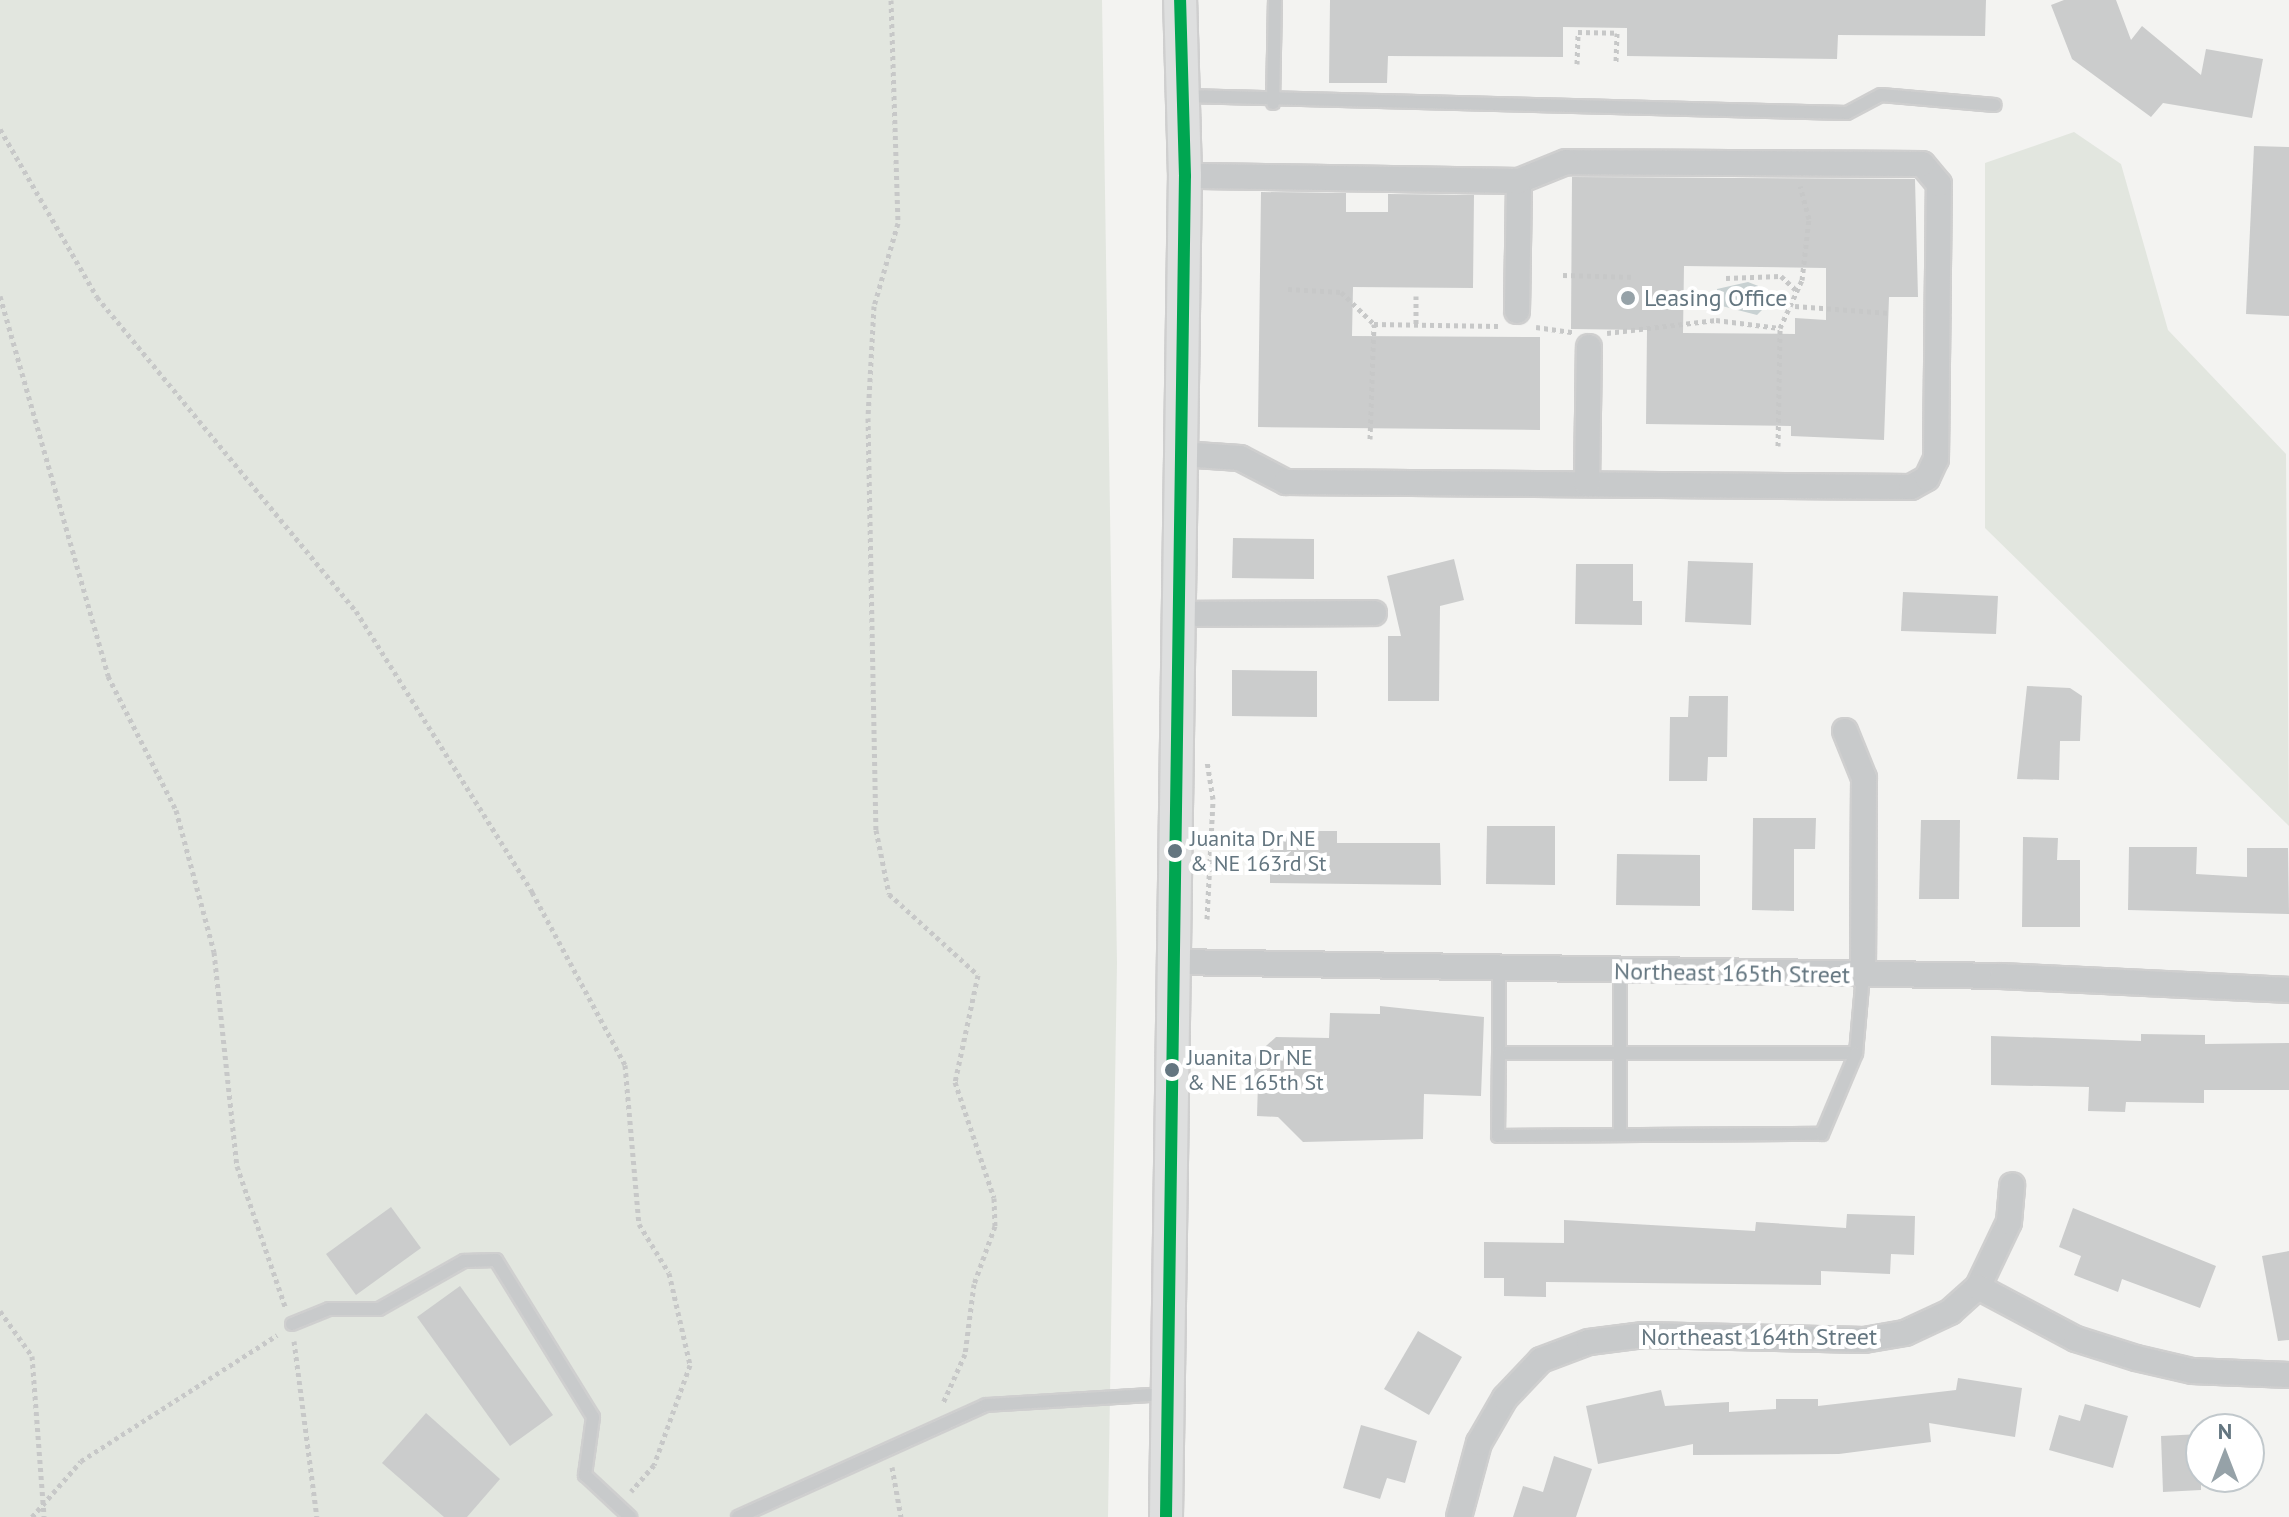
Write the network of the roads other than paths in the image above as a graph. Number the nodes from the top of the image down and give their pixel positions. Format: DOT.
graph roads {
  1 [pos="1180,0"];
  2 [pos="1275,0"];
  3 [pos="1182,96"];
  4 [pos="1273,103"];
  5 [pos="1995,105"];
  6 [pos="1185,176"];
  7 [pos="1519,181"];
  8 [pos="1515,321"];
  9 [pos="1589,337"];
  10 [pos="1181,454"];
  11 [pos="1587,484"];
  12 [pos="1374,613"];
  13 [pos="1179,614"];
  14 [pos="1845,731"];
  15 [pos="1175,962"];
  16 [pos="1499,970"];
  17 [pos="1620,972"];
  18 [pos="1863,974"];
  19 [pos="2289,990"];
  20 [pos="1499,1053"];
  21 [pos="1621,1053"];
  22 [pos="1856,1053"];
  23 [pos="1620,1135"];
  24 [pos="2012,1185"];
  25 [pos="1978,1287"];
  26 [pos="292,1324"];
  27 [pos="2289,1375"];
  28 [pos="1169,1394"];
  29 [pos="625,1513"];
  30 [pos="738,1517"];
  31 [pos="1166,1517"];
  32 [pos="1459,1517"];
  1 -- 3 [label="main road"];
  2 -- 4 [label="lane"];
  3 -- 4 [label="lane"];
  3 -- 6 [label="main road"];
  4 -- 5 [label="lane"];
  6 -- 7 [label="street"];
  6 -- 10 [label="main road"];
  7 -- 8 [label="street"];
  7 -- 11 [label="street"];
  9 -- 11 [label="street"];
  10 -- 11 [label="street"];
  10 -- 13 [label="main road"];
  12 -- 13 [label="street"];
  13 -- 15 [label="main road"];
  14 -- 18 [label="street"];
  15 -- 16 [label="street, Northeast 165th Street"];
  15 -- 28 [label="main road"];
  16 -- 17 [label="street, Northeast 165th Street"];
  16 -- 20 [label="lane"];
  17 -- 18 [label="street, Northeast 165th Street"];
  17 -- 21 [label="lane"];
  18 -- 19 [label="street, Northeast 165th Street"];
  18 -- 22 [label="lane"];
  20 -- 21 [label="lane"];
  20 -- 23 [label="lane"];
  21 -- 22 [label="lane"];
  21 -- 23 [label="lane"];
  22 -- 23 [label="lane"];
  24 -- 25 [label="street"];
  25 -- 27 [label="street"];
  25 -- 32 [label="street, Northeast 164th Street"];
  26 -- 29 [label="lane"];
  28 -- 30 [label="lane"];
  28 -- 31 [label="main road"];
}
